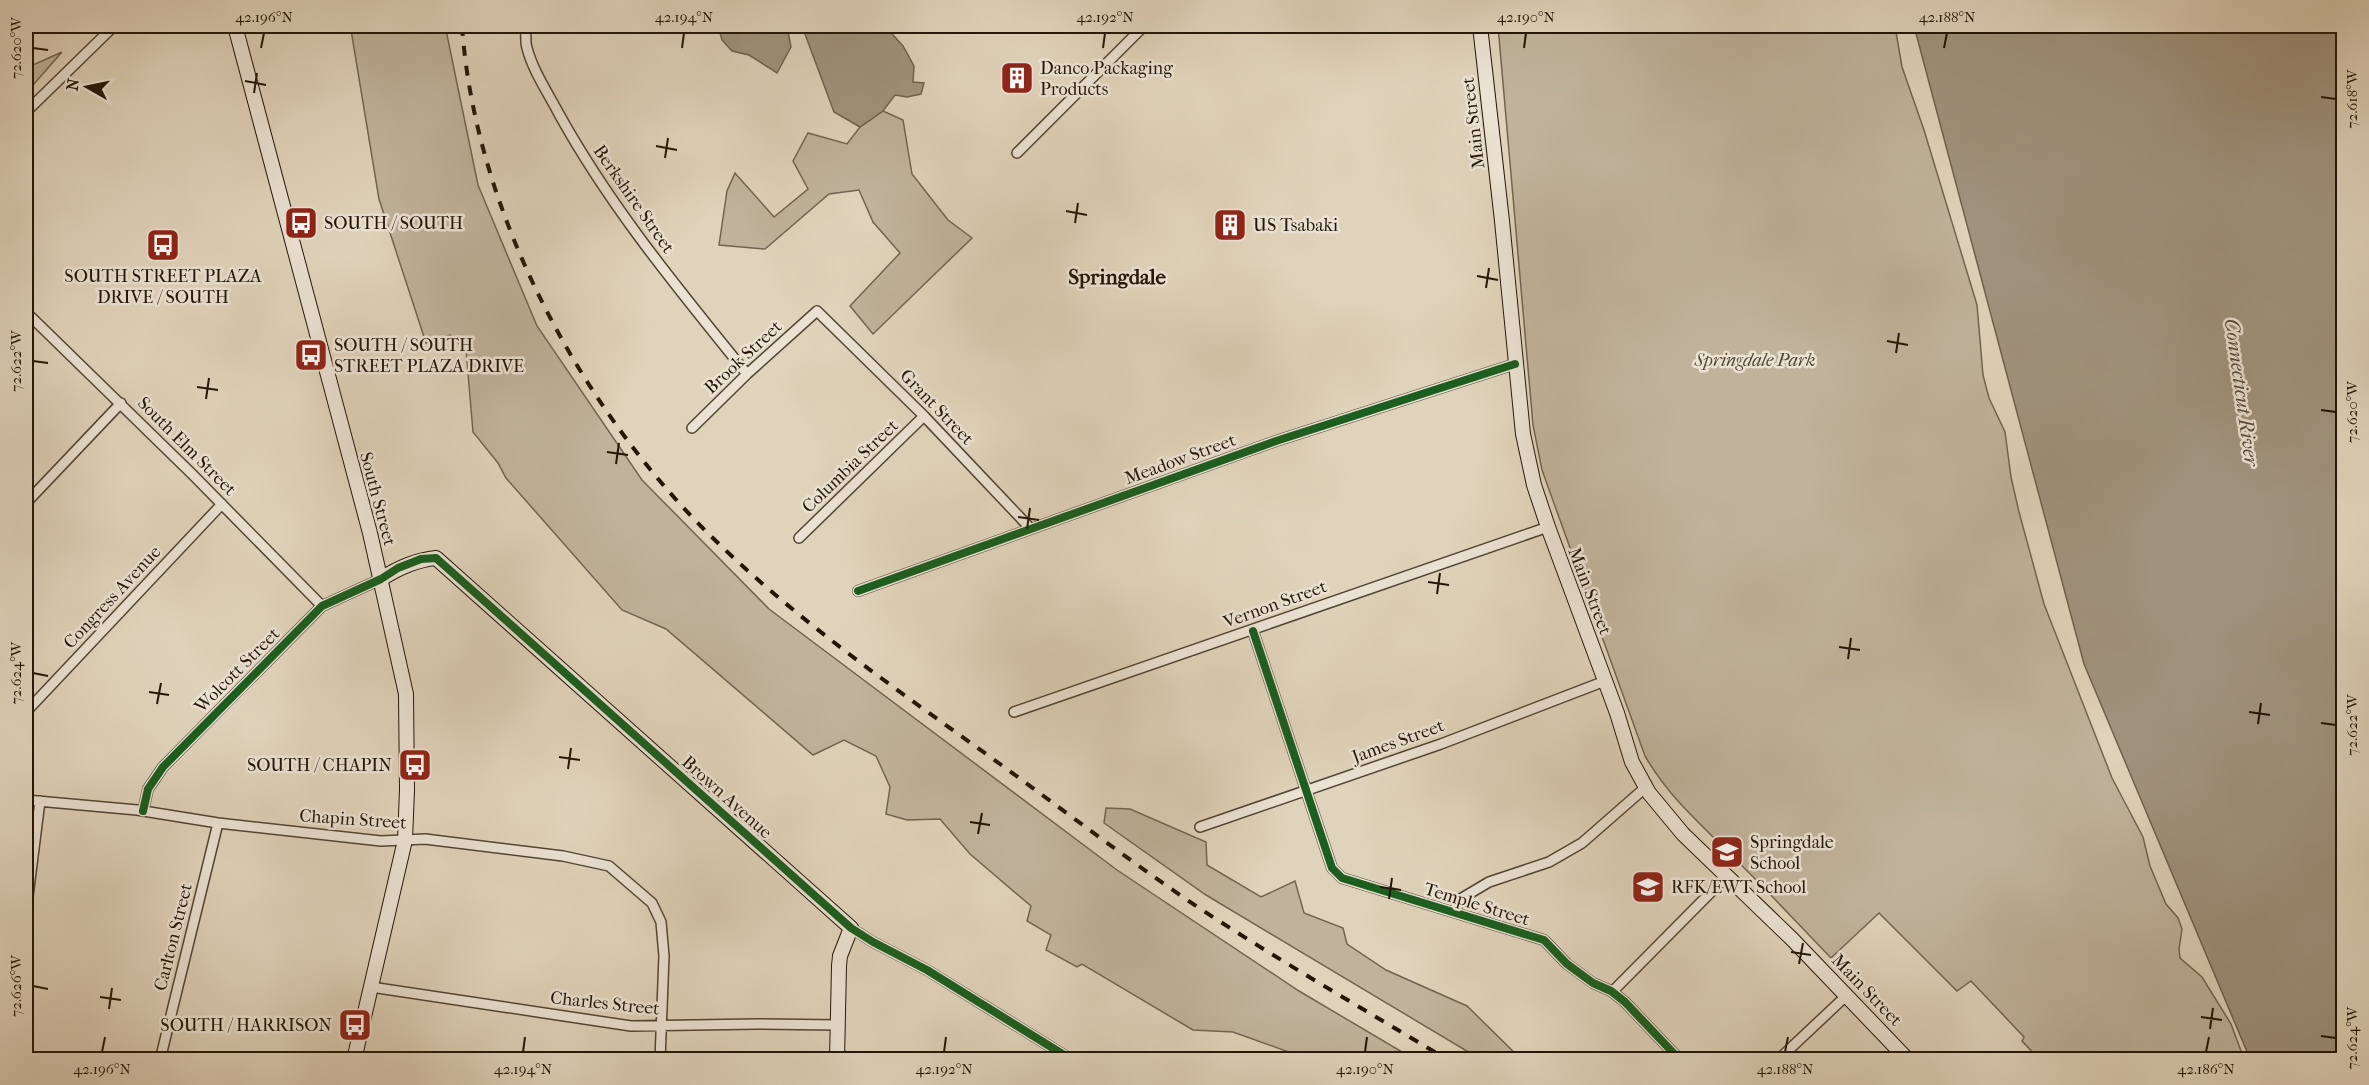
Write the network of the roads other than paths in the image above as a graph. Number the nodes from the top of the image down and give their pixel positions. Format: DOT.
graph roads {
  1 [pos="114,26"];
  2 [pos="235,26"];
  3 [pos="526,26"];
  4 [pos="1144,26"];
  5 [pos="1480,26"];
  6 [pos="26,112"];
  7 [pos="1017,153"];
  8 [pos="817,311"];
  9 [pos="26,312"];
  10 [pos="1515,364"];
  11 [pos="747,374"];
  12 [pos="121,403"];
  13 [pos="924,416"];
  14 [pos="692,428"];
  15 [pos="26,502"];
  16 [pos="222,504"];
  17 [pos="1548,527"];
  18 [pos="1031,529"];
  19 [pos="799,538"];
  20 [pos="381,579"];
  21 [pos="858,591"];
  22 [pos="322,606"];
  23 [pos="1253,631"];
  24 [pos="1605,681"];
  25 [pos="26,712"];
  26 [pos="1014,712"];
  27 [pos="1646,787"];
  28 [pos="1307,792"];
  29 [pos="26,800"];
  30 [pos="40,801"];
  31 [pos="143,811"];
  32 [pos="218,824"];
  33 [pos="1200,827"];
  34 [pos="405,840"];
  35 [pos="1727,876"];
  36 [pos="26,912"];
  37 [pos="1453,912"];
  38 [pos="851,928"];
  39 [pos="371,987"];
  40 [pos="1612,992"];
  41 [pos="1847,995"];
  42 [pos="837,1025"];
  43 [pos="660,1027"];
  44 [pos="160,1059"];
  45 [pos="354,1059"];
  46 [pos="660,1059"];
  47 [pos="837,1059"];
  48 [pos="1072,1059"];
  49 [pos="1680,1059"];
  50 [pos="1778,1059"];
  51 [pos="1908,1059"];
  1 -- 6 [label="street"];
  2 -- 20 [label="main road, South Street"];
  3 -- 11 [label="street, Berkshire Street"];
  4 -- 7 [label="street"];
  5 -- 10 [label="main road, Main Street"];
  8 -- 11 [label="street, Brook Street"];
  8 -- 13 [label="street, Grant Street"];
  9 -- 12 [label="street, South Elm Street"];
  10 -- 17 [label="main road, Main Street"];
  10 -- 18 [label="street, Meadow Street"];
  11 -- 14 [label="street, Brook Street"];
  12 -- 15 [label="street"];
  12 -- 16 [label="street, South Elm Street"];
  13 -- 18 [label="street, Grant Street"];
  13 -- 19 [label="street, Columbia Street"];
  16 -- 22 [label="street, South Elm Street"];
  16 -- 25 [label="street, Congress Avenue"];
  17 -- 23 [label="street, Vernon Street"];
  17 -- 24 [label="main road, Main Street"];
  18 -- 21 [label="street, Meadow Street"];
  20 -- 22 [label="street, Wolcott Street"];
  20 -- 34 [label="main road, South Street"];
  20 -- 38 [label="main road, Brown Avenue"];
  22 -- 31 [label="street, Wolcott Street"];
  23 -- 26 [label="street, Vernon Street"];
  23 -- 28 [label="street, Temple Street"];
  24 -- 27 [label="main road, Main Street"];
  24 -- 28 [label="street, James Street"];
  27 -- 35 [label="main road, Main Street"];
  27 -- 37 [label="street"];
  28 -- 33 [label="street, James Street"];
  28 -- 37 [label="street, Temple Street"];
  29 -- 30 [label="street, Chapin Street"];
  30 -- 31 [label="street, Chapin Street"];
  30 -- 36 [label="street"];
  31 -- 32 [label="street, Chapin Street"];
  32 -- 34 [label="street, Chapin Street"];
  32 -- 44 [label="street, Carlton Street"];
  34 -- 39 [label="main road, South Street"];
  34 -- 43 [label="street, Chapin Street"];
  35 -- 40 [label="street"];
  35 -- 41 [label="main road, Main Street"];
  37 -- 40 [label="street, Temple Street"];
  38 -- 42 [label="main road"];
  38 -- 48 [label="street, Brown Avenue"];
  39 -- 43 [label="street, Charles Street"];
  39 -- 45 [label="main road, South Street"];
  40 -- 49 [label="street, Temple Street"];
  41 -- 50 [label="street"];
  41 -- 51 [label="main road, Main Street"];
  42 -- 43 [label="street, Charles Street"];
  42 -- 47 [label="main road"];
  43 -- 46 [label="street"];
}
